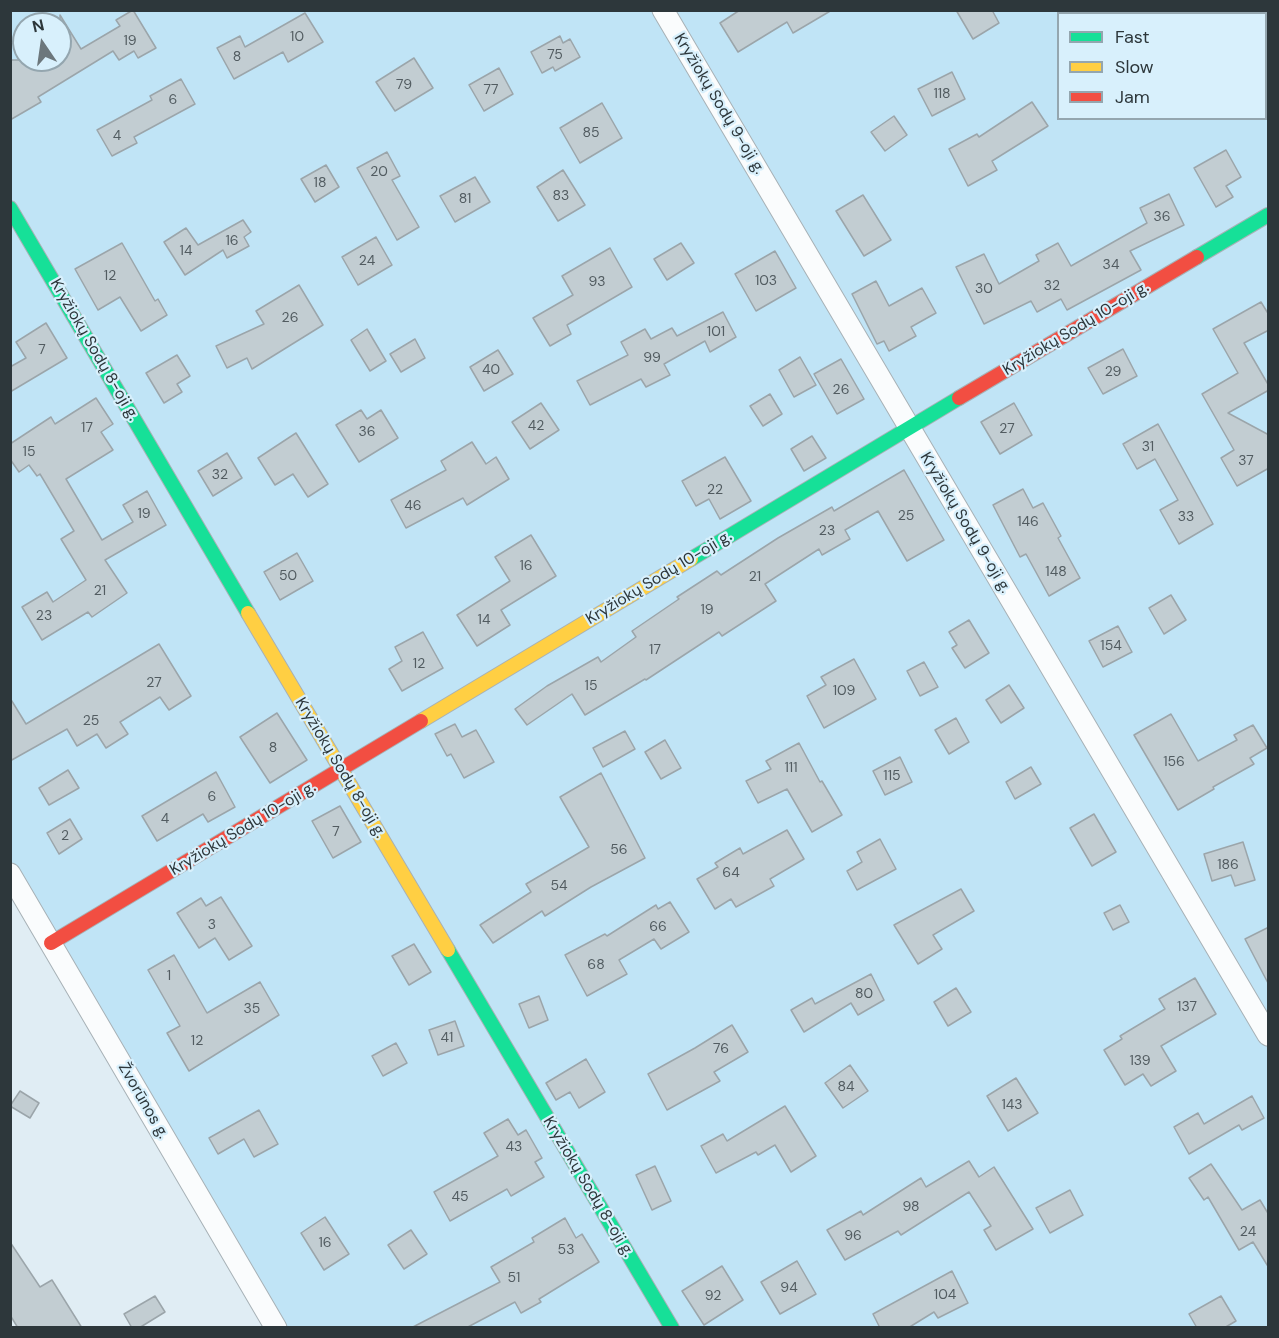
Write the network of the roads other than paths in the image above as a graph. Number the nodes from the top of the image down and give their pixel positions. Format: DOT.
graph roads {
  1 [pos="663,10"];
  2 [pos="10,208"];
  3 [pos="1269,215"];
  4 [pos="909,428"];
  5 [pos="341,770"];
  6 [pos="10,874"];
  7 [pos="51,943"];
  8 [pos="1269,1035"];
  9 [pos="276,1328"];
  10 [pos="672,1328"];
  1 -- 4 [label="street, Kryžiokų Sodų 9-oji g."];
  2 -- 5 [label="street, Kryžiokų Sodų 8-oji g."];
  3 -- 4 [label="street, Kryžiokų Sodų 10-oji g."];
  4 -- 5 [label="street, Kryžiokų Sodų 10-oji g."];
  4 -- 8 [label="street, Kryžiokų Sodų 9-oji g."];
  5 -- 7 [label="street, Kryžiokų Sodų 10-oji g."];
  5 -- 10 [label="street, Kryžiokų Sodų 8-oji g."];
  6 -- 7 [label="street, Žvorūnos g."];
  7 -- 9 [label="street, Žvorūnos g."];
}
